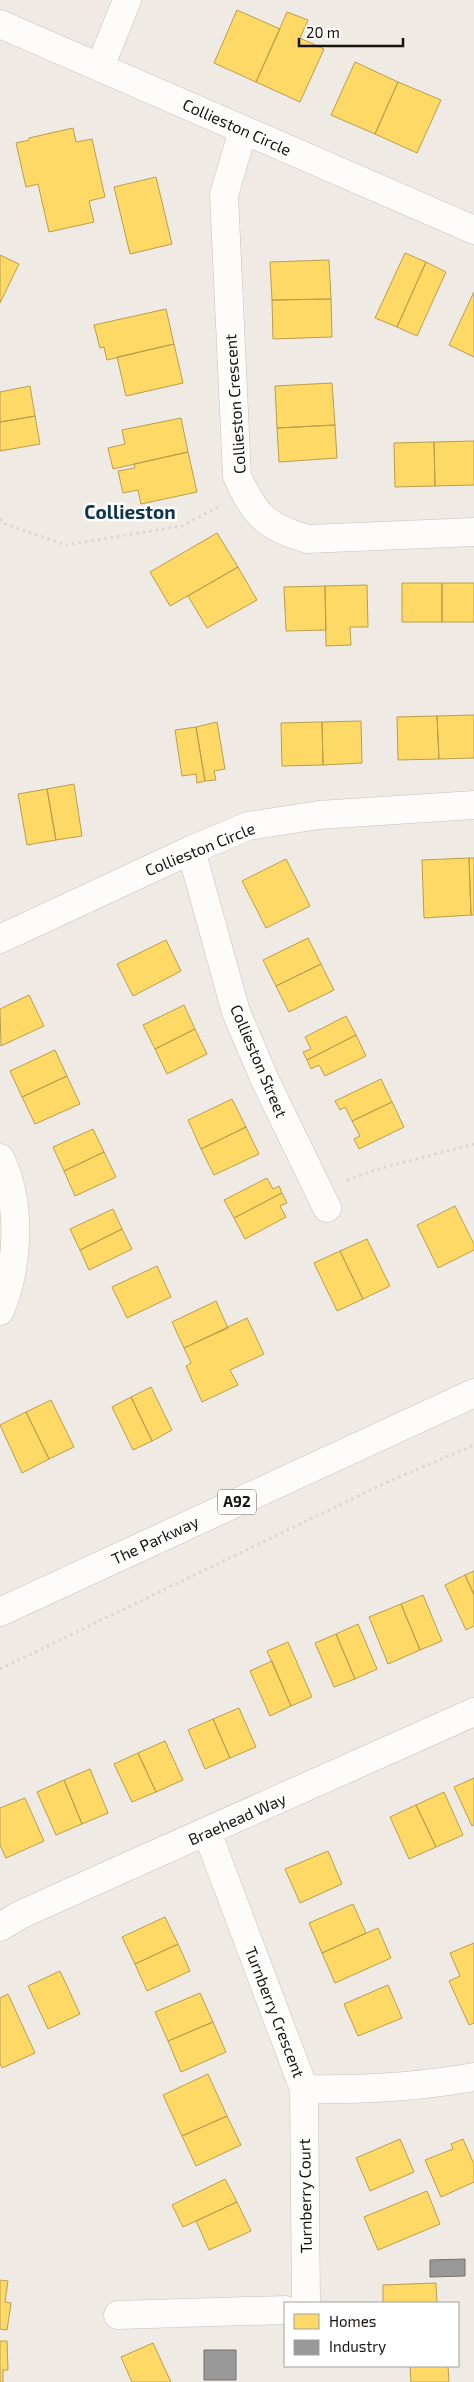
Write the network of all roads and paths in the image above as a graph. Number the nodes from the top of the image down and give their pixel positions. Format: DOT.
graph roads {
  1 [pos="127,0"];
  2 [pos="0,24"];
  3 [pos="100,67"];
  4 [pos="243,130"];
  5 [pos="474,230"];
  6 [pos="244,492"];
  7 [pos="0,520"];
  8 [pos="474,532"];
  9 [pos="474,805"];
  10 [pos="191,850"];
  11 [pos="0,939"];
  12 [pos="474,1144"];
  13 [pos="0,1158"];
  14 [pos="322,1199"];
  15 [pos="0,1311"];
  16 [pos="474,1393"];
  17 [pos="474,1445"];
  18 [pos="0,1612"];
  19 [pos="0,1669"];
  20 [pos="474,1712"];
  21 [pos="206,1832"];
  22 [pos="0,1927"];
  23 [pos="474,2077"];
  24 [pos="304,2089"];
  25 [pos="306,2302"];
  26 [pos="284,2310"];
  27 [pos="118,2316"];
  1 -- 3 [label="street"];
  2 -- 3 [label="street, Collieston Circle"];
  3 -- 4 [label="street, Collieston Circle"];
  4 -- 5 [label="street, Collieston Circle"];
  4 -- 6 [label="street, Collieston Crescent"];
  6 -- 7 [label="path"];
  6 -- 8 [label="street, Collieston Crescent"];
  9 -- 10 [label="street, Collieston Circle"];
  10 -- 11 [label="street, Collieston Circle"];
  10 -- 14 [label="street, Collieston Street"];
  12 -- 14 [label="path"];
  13 -- 15 [label="street"];
  16 -- 18 [label="street, The Parkway / A92"];
  17 -- 19 [label="path"];
  20 -- 21 [label="street, Braehead Way"];
  21 -- 22 [label="street, Braehead Way"];
  21 -- 24 [label="street, Turnberry Crescent"];
  23 -- 24 [label="street, Turnberry Crescent"];
  24 -- 25 [label="street, Turnberry Court"];
  26 -- 27 [label="street"];
}
